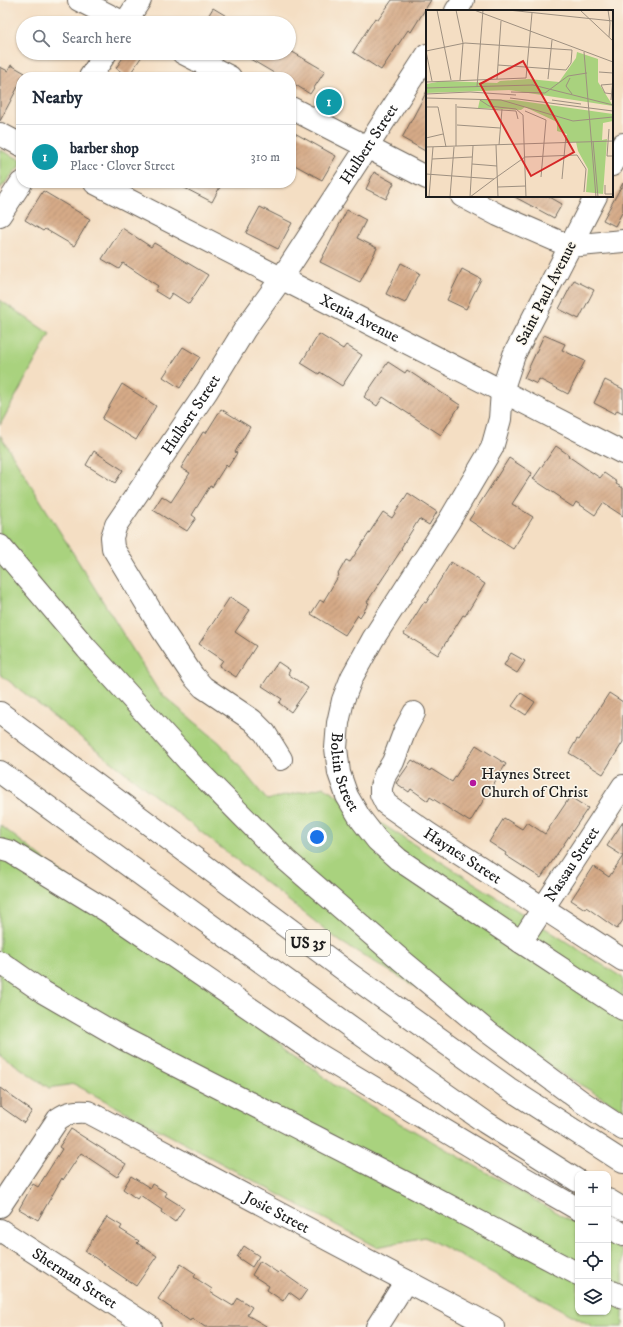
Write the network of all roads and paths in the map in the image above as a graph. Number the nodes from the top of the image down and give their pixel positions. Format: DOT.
graph roads {
  1 [pos="79,0"];
  2 [pos="140,0"];
  3 [pos="463,0"];
  4 [pos="457,10"];
  5 [pos="111,16"];
  6 [pos="130,16"];
  7 [pos="426,56"];
  8 [pos="101,60"];
  9 [pos="197,60"];
  10 [pos="93,72"];
  11 [pos="220,72"];
  12 [pos="296,111"];
  13 [pos="0,134"];
  14 [pos="16,142"];
  15 [pos="623,144"];
  16 [pos="367,147"];
  17 [pos="613,163"];
  18 [pos="426,177"];
  19 [pos="18,188"];
  20 [pos="105,188"];
  21 [pos="464,197"];
  22 [pos="595,197"];
  23 [pos="0,215"];
  24 [pos="623,241"];
  25 [pos="570,246"];
  26 [pos="281,278"];
  27 [pos="502,391"];
  28 [pos="623,453"];
  29 [pos="0,546"];
  30 [pos="0,713"];
  31 [pos="414,713"];
  32 [pos="281,759"];
  33 [pos="0,772"];
  34 [pos="623,786"];
  35 [pos="0,849"];
  36 [pos="543,909"];
  37 [pos="521,942"];
  38 [pos="623,960"];
  39 [pos="0,962"];
  40 [pos="623,1008"];
  41 [pos="623,1129"];
  42 [pos="623,1162"];
  43 [pos="575,1179"];
  44 [pos="611,1202"];
  45 [pos="0,1206"];
  46 [pos="575,1207"];
  47 [pos="623,1209"];
  48 [pos="611,1228"];
  49 [pos="0,1230"];
  50 [pos="623,1235"];
  51 [pos="575,1272"];
  52 [pos="406,1281"];
  53 [pos="611,1291"];
  54 [pos="623,1297"];
  55 [pos="150,1327"];
  56 [pos="377,1327"];
  57 [pos="493,1327"];
  1 -- 5 [label="main road"];
  2 -- 6 [label="main road"];
  3 -- 4 [label="main road"];
  7 -- 16 [label="main road, Hulbert Street"];
  8 -- 10 [label="main road"];
  9 -- 11 [label="main road"];
  12 -- 16 [label="main road"];
  13 -- 14 [label="main road"];
  15 -- 17 [label="main road"];
  16 -- 18 [label="main road"];
  16 -- 26 [label="main road, Hulbert Street"];
  19 -- 23 [label="main road"];
  20 -- 26 [label="main road, Xenia Avenue"];
  21 -- 25 [label="main road"];
  22 -- 25 [label="main road, Saint Paul Avenue"];
  24 -- 25 [label="main road"];
  25 -- 27 [label="main road, Saint Paul Avenue"];
  26 -- 27 [label="main road, Xenia Avenue"];
  26 -- 32 [label="main road, Hulbert Street"];
  27 -- 28 [label="main road, Xenia Avenue"];
  27 -- 37 [label="main road, Boltin Street"];
  29 -- 41 [label="main road"];
  30 -- 42 [label="main road, US 35"];
  31 -- 36 [label="main road, Haynes Street"];
  33 -- 43 [label="main road, US 35"];
  34 -- 36 [label="main road, Nassau Street"];
  35 -- 46 [label="main road"];
  36 -- 37 [label="main road, Nassau Street"];
  36 -- 38 [label="main road, Haynes Street"];
  37 -- 40 [label="main road, Boltin Street"];
  39 -- 51 [label="main road"];
  44 -- 47 [label="main road"];
  45 -- 52 [label="main road, Josie Street"];
  48 -- 50 [label="main road"];
  49 -- 55 [label="main road, Sherman Street"];
  52 -- 56 [label="main road"];
  52 -- 57 [label="main road, Josie Street"];
  53 -- 54 [label="main road"];
}
